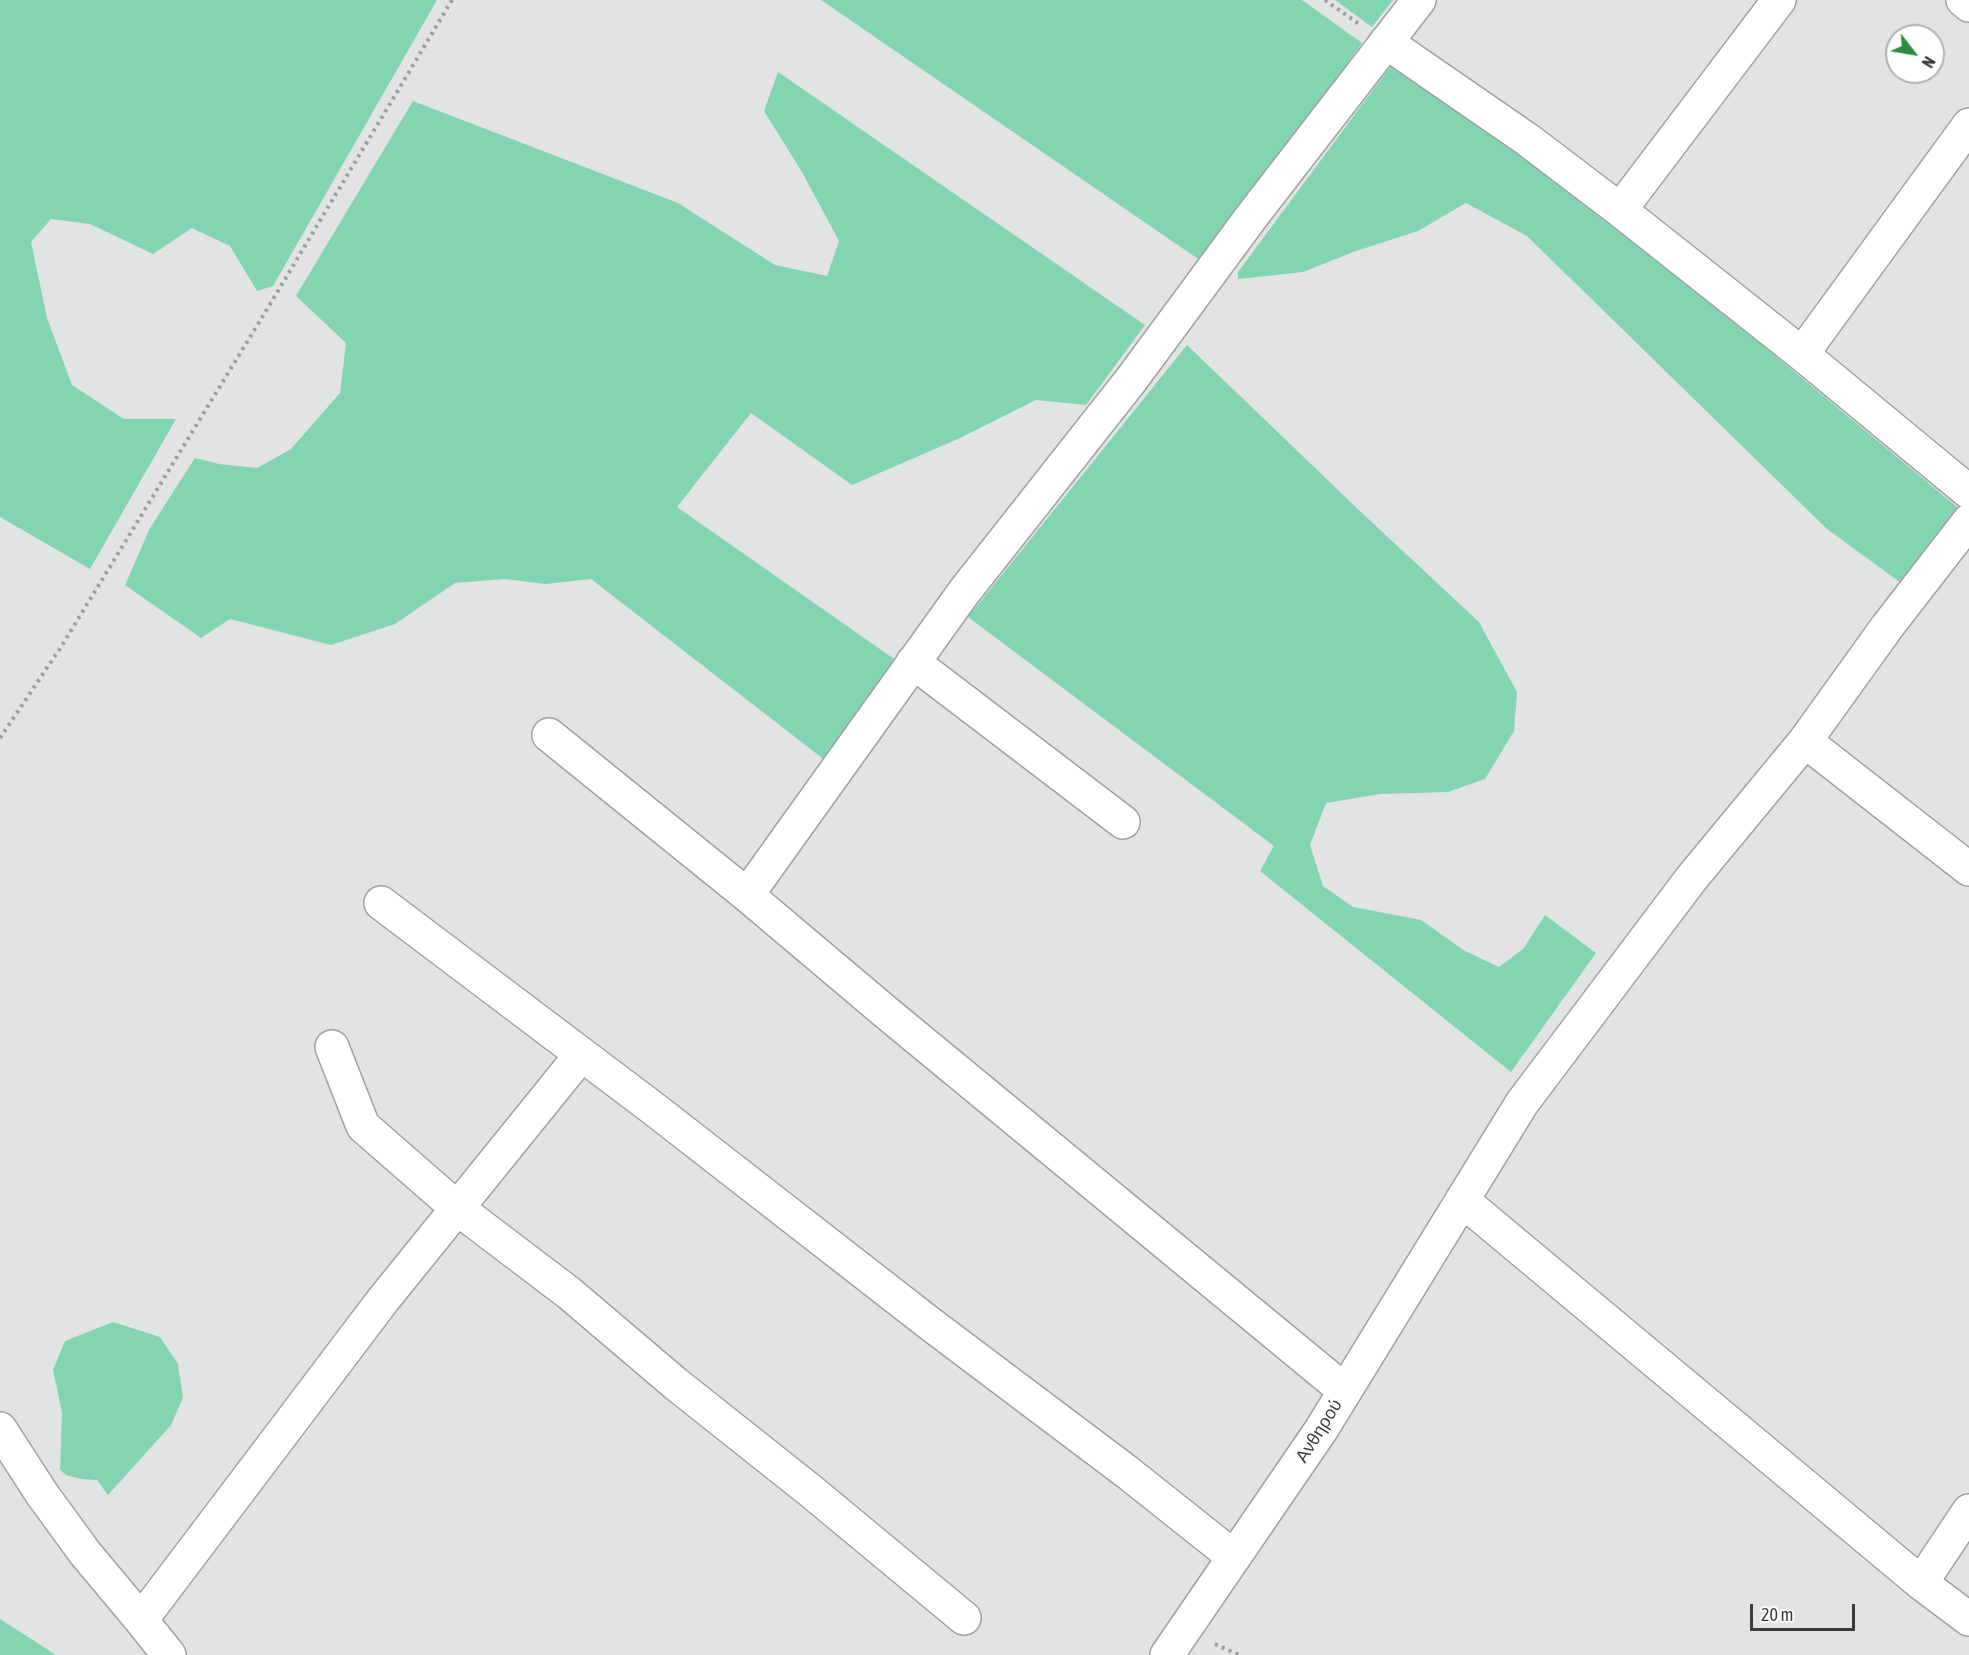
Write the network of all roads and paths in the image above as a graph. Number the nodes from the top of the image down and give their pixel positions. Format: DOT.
graph roads {
  1 [pos="452,0"];
  2 [pos="1419,0"];
  3 [pos="1779,0"];
  4 [pos="1963,0"];
  5 [pos="1969,5"];
  6 [pos="1386,42"];
  7 [pos="1969,125"];
  8 [pos="1620,210"];
  9 [pos="1802,354"];
  10 [pos="1969,492"];
  11 [pos="1969,521"];
  12 [pos="913,662"];
  13 [pos="549,735"];
  14 [pos="0,738"];
  15 [pos="1805,741"];
  16 [pos="1123,822"];
  17 [pos="1969,869"];
  18 [pos="747,895"];
  19 [pos="381,903"];
  20 [pos="332,1047"];
  21 [pos="581,1055"];
  22 [pos="1462,1200"];
  23 [pos="457,1208"];
  24 [pos="1344,1390"];
  25 [pos="0,1429"];
  26 [pos="1969,1511"];
  27 [pos="1234,1557"];
  28 [pos="1921,1583"];
  29 [pos="964,1618"];
  30 [pos="1969,1619"];
  31 [pos="141,1620"];
  32 [pos="169,1655"];
  33 [pos="1167,1655"];
  1 -- 14 [label="path"];
  2 -- 6 [label="street"];
  3 -- 8 [label="street"];
  4 -- 5 [label="street"];
  6 -- 8 [label="street"];
  6 -- 12 [label="street"];
  7 -- 9 [label="street"];
  8 -- 9 [label="street"];
  9 -- 10 [label="street"];
  11 -- 15 [label="street, Ανθηρού"];
  12 -- 16 [label="street"];
  12 -- 18 [label="street"];
  13 -- 18 [label="street"];
  15 -- 17 [label="street"];
  15 -- 22 [label="street, Ανθηρού"];
  18 -- 24 [label="street"];
  19 -- 21 [label="street"];
  20 -- 23 [label="street"];
  21 -- 23 [label="street"];
  21 -- 27 [label="street"];
  22 -- 24 [label="street, Ανθηρού"];
  22 -- 28 [label="street"];
  23 -- 29 [label="street"];
  23 -- 31 [label="street"];
  24 -- 27 [label="street, Ανθηρού"];
  25 -- 31 [label="street"];
  26 -- 28 [label="street"];
  27 -- 33 [label="street, Ανθηρού"];
  28 -- 30 [label="street"];
  31 -- 32 [label="street"];
}
